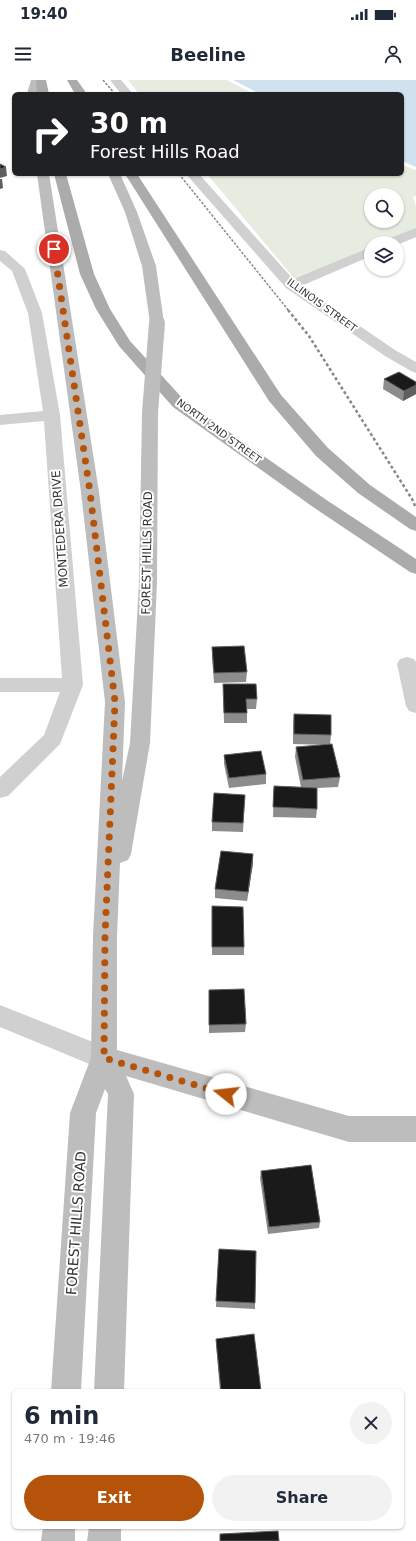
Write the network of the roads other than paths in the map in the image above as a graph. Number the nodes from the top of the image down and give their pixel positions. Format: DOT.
graph roads {
  1 [pos="36,80"];
  2 [pos="41,80"];
  3 [pos="71,80"];
  4 [pos="115,80"];
  5 [pos="33,92"];
  6 [pos="43,92"];
  7 [pos="75,92"];
  8 [pos="80,92"];
  9 [pos="124,92"];
  10 [pos="43,176"];
  11 [pos="61,176"];
  12 [pos="115,176"];
  13 [pos="132,176"];
  14 [pos="194,176"];
  15 [pos="416,232"];
  16 [pos="404,237"];
  17 [pos="0,254"];
  18 [pos="364,254"];
  19 [pos="291,284"];
  20 [pos="416,368"];
  21 [pos="52,416"];
  22 [pos="0,420"];
  23 [pos="416,525"];
  24 [pos="416,568"];
  25 [pos="407,664"];
  26 [pos="0,685"];
  27 [pos="73,685"];
  28 [pos="416,706"];
  29 [pos="0,790"];
  30 [pos="105,936"];
  31 [pos="0,1016"];
  32 [pos="104,1058"];
  33 [pos="416,1129"];
  34 [pos="66,1389"];
  35 [pos="109,1389"];
  36 [pos="59,1529"];
  37 [pos="105,1529"];
  38 [pos="58,1541"];
  39 [pos="104,1541"];
  1 -- 5 [label="street"];
  2 -- 6 [label="main road"];
  3 -- 7 [label="street"];
  3 -- 8 [label="main road"];
  4 -- 9 [label="street"];
  10 -- 30 [label="street, FOREST HILLS ROAD"];
  11 -- 24 [label="main road, NORTH 2ND STREET"];
  12 -- 30 [label="street, FOREST HILLS ROAD, bridge"];
  13 -- 23 [label="main road"];
  14 -- 19 [label="street, ILLINOIS STREET"];
  15 -- 16 [label="street"];
  17 -- 21 [label="street, MONTEDERA DRIVE"];
  18 -- 19 [label="street"];
  19 -- 20 [label="street, ILLINOIS STREET"];
  21 -- 22 [label="street"];
  21 -- 27 [label="street, MONTEDERA DRIVE"];
  25 -- 28 [label="street"];
  26 -- 27 [label="street"];
  27 -- 29 [label="street, MONTEDERA DRIVE"];
  30 -- 32 [label="street, FOREST HILLS ROAD"];
  31 -- 32 [label="street"];
  32 -- 33 [label="street"];
  32 -- 34 [label="street, FOREST HILLS ROAD"];
  32 -- 35 [label="street, FOREST HILLS ROAD"];
  36 -- 38 [label="street"];
  37 -- 39 [label="street"];
}
